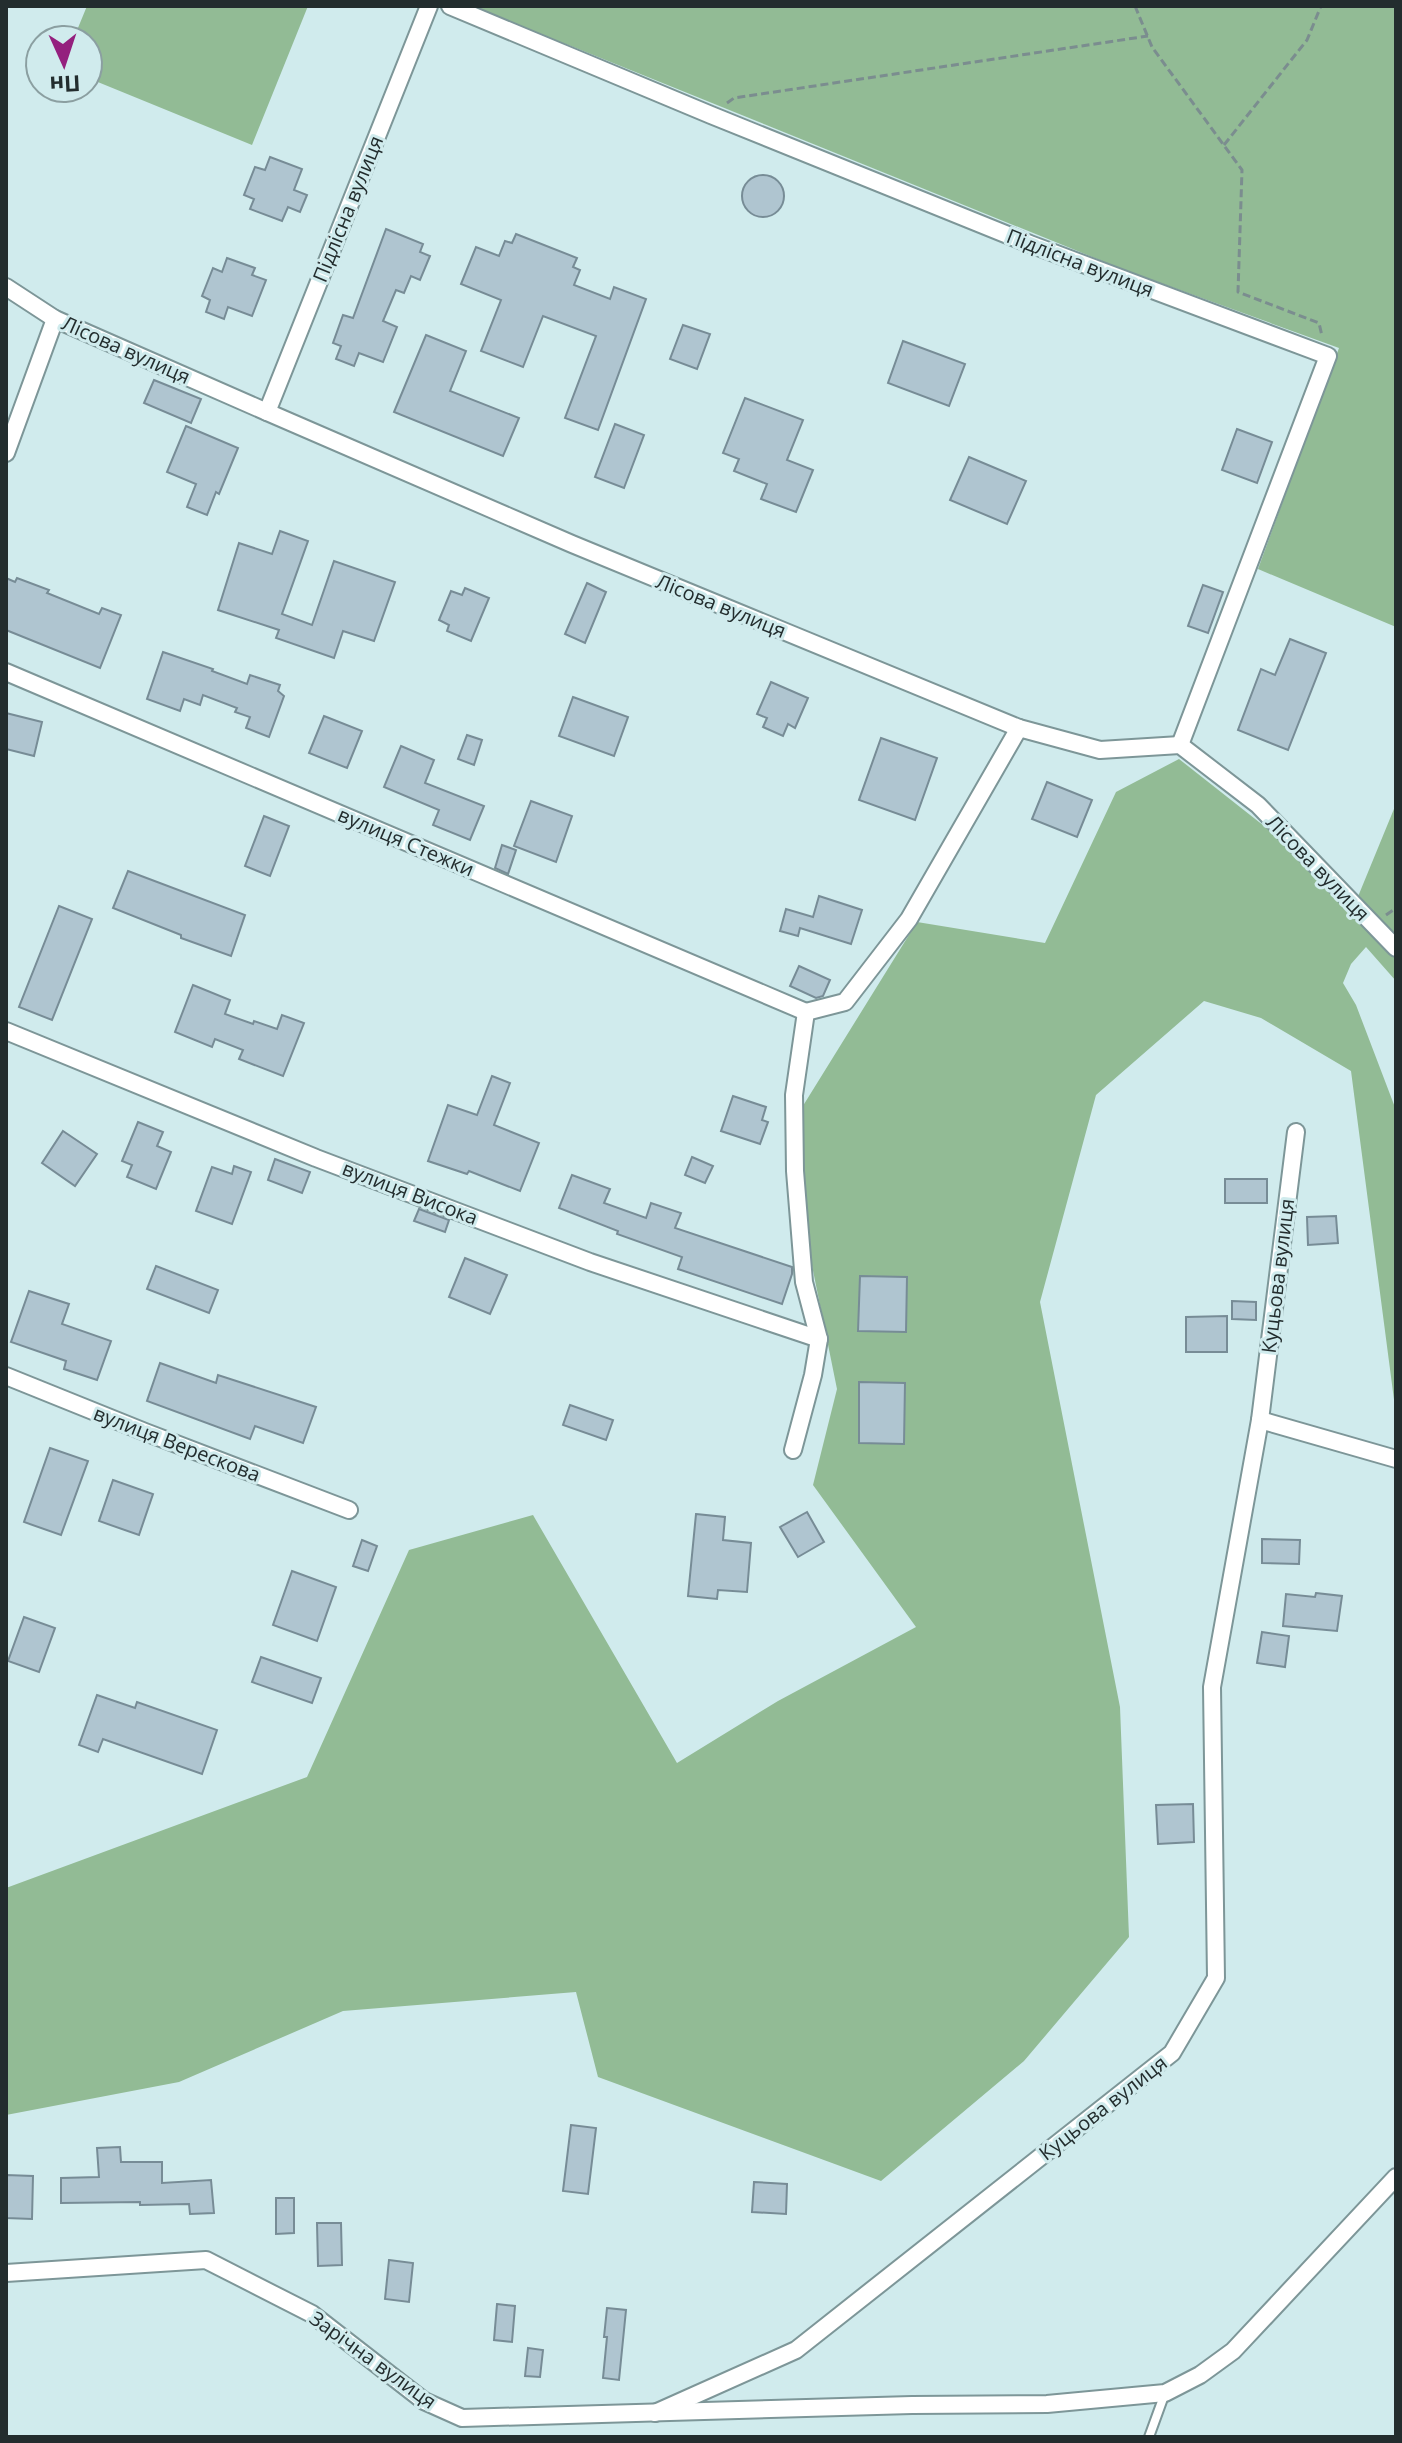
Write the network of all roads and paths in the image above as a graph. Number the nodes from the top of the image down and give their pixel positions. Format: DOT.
graph roads {
  1 [pos="429,6"];
  2 [pos="450,6"];
  3 [pos="1135,6"];
  4 [pos="1321,6"];
  5 [pos="1148,36"];
  6 [pos="711,115"];
  7 [pos="1224,145"];
  8 [pos="6,287"];
  9 [pos="55,319"];
  10 [pos="1328,356"];
  11 [pos="267,412"];
  12 [pos="6,453"];
  13 [pos="6,672"];
  14 [pos="1019,728"];
  15 [pos="1180,745"];
  16 [pos="1396,948"];
  17 [pos="806,1012"];
  18 [pos="6,1031"];
  19 [pos="1296,1132"];
  20 [pos="819,1339"];
  21 [pos="6,1376"];
  22 [pos="1260,1420"];
  23 [pos="793,1450"];
  24 [pos="1396,1459"];
  25 [pos="349,1510"];
  26 [pos="1396,2177"];
  27 [pos="6,2273"];
  28 [pos="1165,2393"];
  29 [pos="655,2413"];
  30 [pos="1149,2437"];
  1 -- 11 [label="street, Підлісна вулиця"];
  2 -- 6 [label="street, Підлісна вулиця"];
  3 -- 5 [label="path"];
  4 -- 7 [label="path"];
  5 -- 6 [label="path"];
  5 -- 7 [label="path"];
  6 -- 10 [label="street, Підлісна вулиця"];
  7 -- 10 [label="path"];
  8 -- 9 [label="street, Лісова вулиця"];
  9 -- 11 [label="street, Лісова вулиця"];
  9 -- 12 [label="street"];
  10 -- 15 [label="street"];
  11 -- 14 [label="street, Лісова вулиця"];
  13 -- 17 [label="street, вулиця Стежки"];
  14 -- 15 [label="street, Лісова вулиця"];
  14 -- 17 [label="street"];
  15 -- 16 [label="street, Лісова вулиця"];
  17 -- 20 [label="street"];
  18 -- 20 [label="street, вулиця Висока"];
  19 -- 22 [label="street, Куцьова вулиця"];
  20 -- 23 [label="street"];
  21 -- 25 [label="street, вулиця Верескова"];
  22 -- 24 [label="street"];
  22 -- 29 [label="street, Куцьова вулиця"];
  26 -- 28 [label="street"];
  27 -- 29 [label="street, Зарічна вулиця"];
  28 -- 29 [label="street, Зарічна вулиця"];
  28 -- 30 [label="lane"];
}
